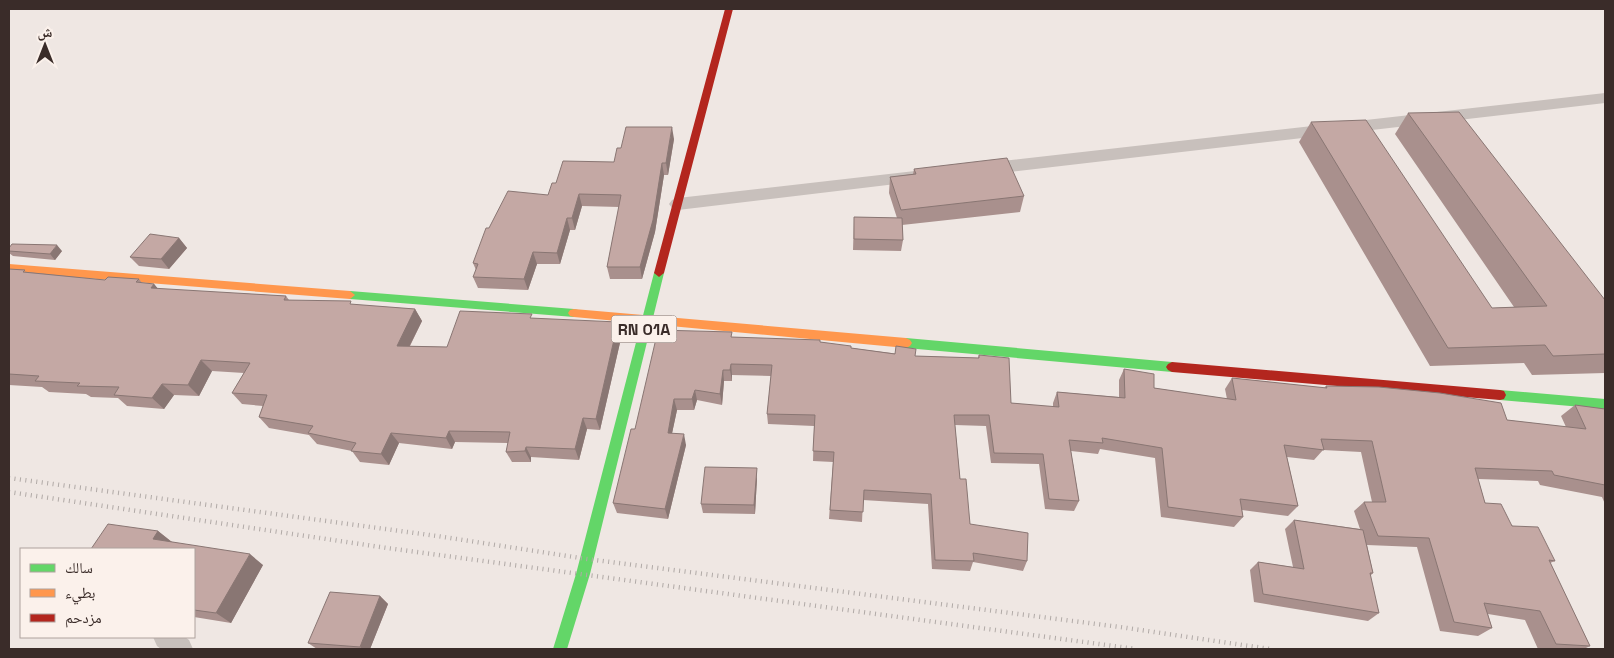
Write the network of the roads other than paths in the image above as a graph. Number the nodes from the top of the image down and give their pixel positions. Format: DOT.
graph roads {
  1 [pos="730,9"];
  2 [pos="1605,98"];
  3 [pos="972,170"];
  4 [pos="933,175"];
  5 [pos="678,204"];
  6 [pos="9,268"];
  7 [pos="647,319"];
  8 [pos="1605,404"];
  9 [pos="167,638"];
  10 [pos="180,649"];
  11 [pos="560,649"];
  1 -- 5 [label="street, RN 01A"];
  2 -- 3 [label="street"];
  4 -- 5 [label="street"];
  5 -- 7 [label="street, RN 01A"];
  6 -- 7 [label="street"];
  7 -- 8 [label="street"];
  7 -- 11 [label="street, RN 01A"];
  9 -- 10 [label="street"];
}
